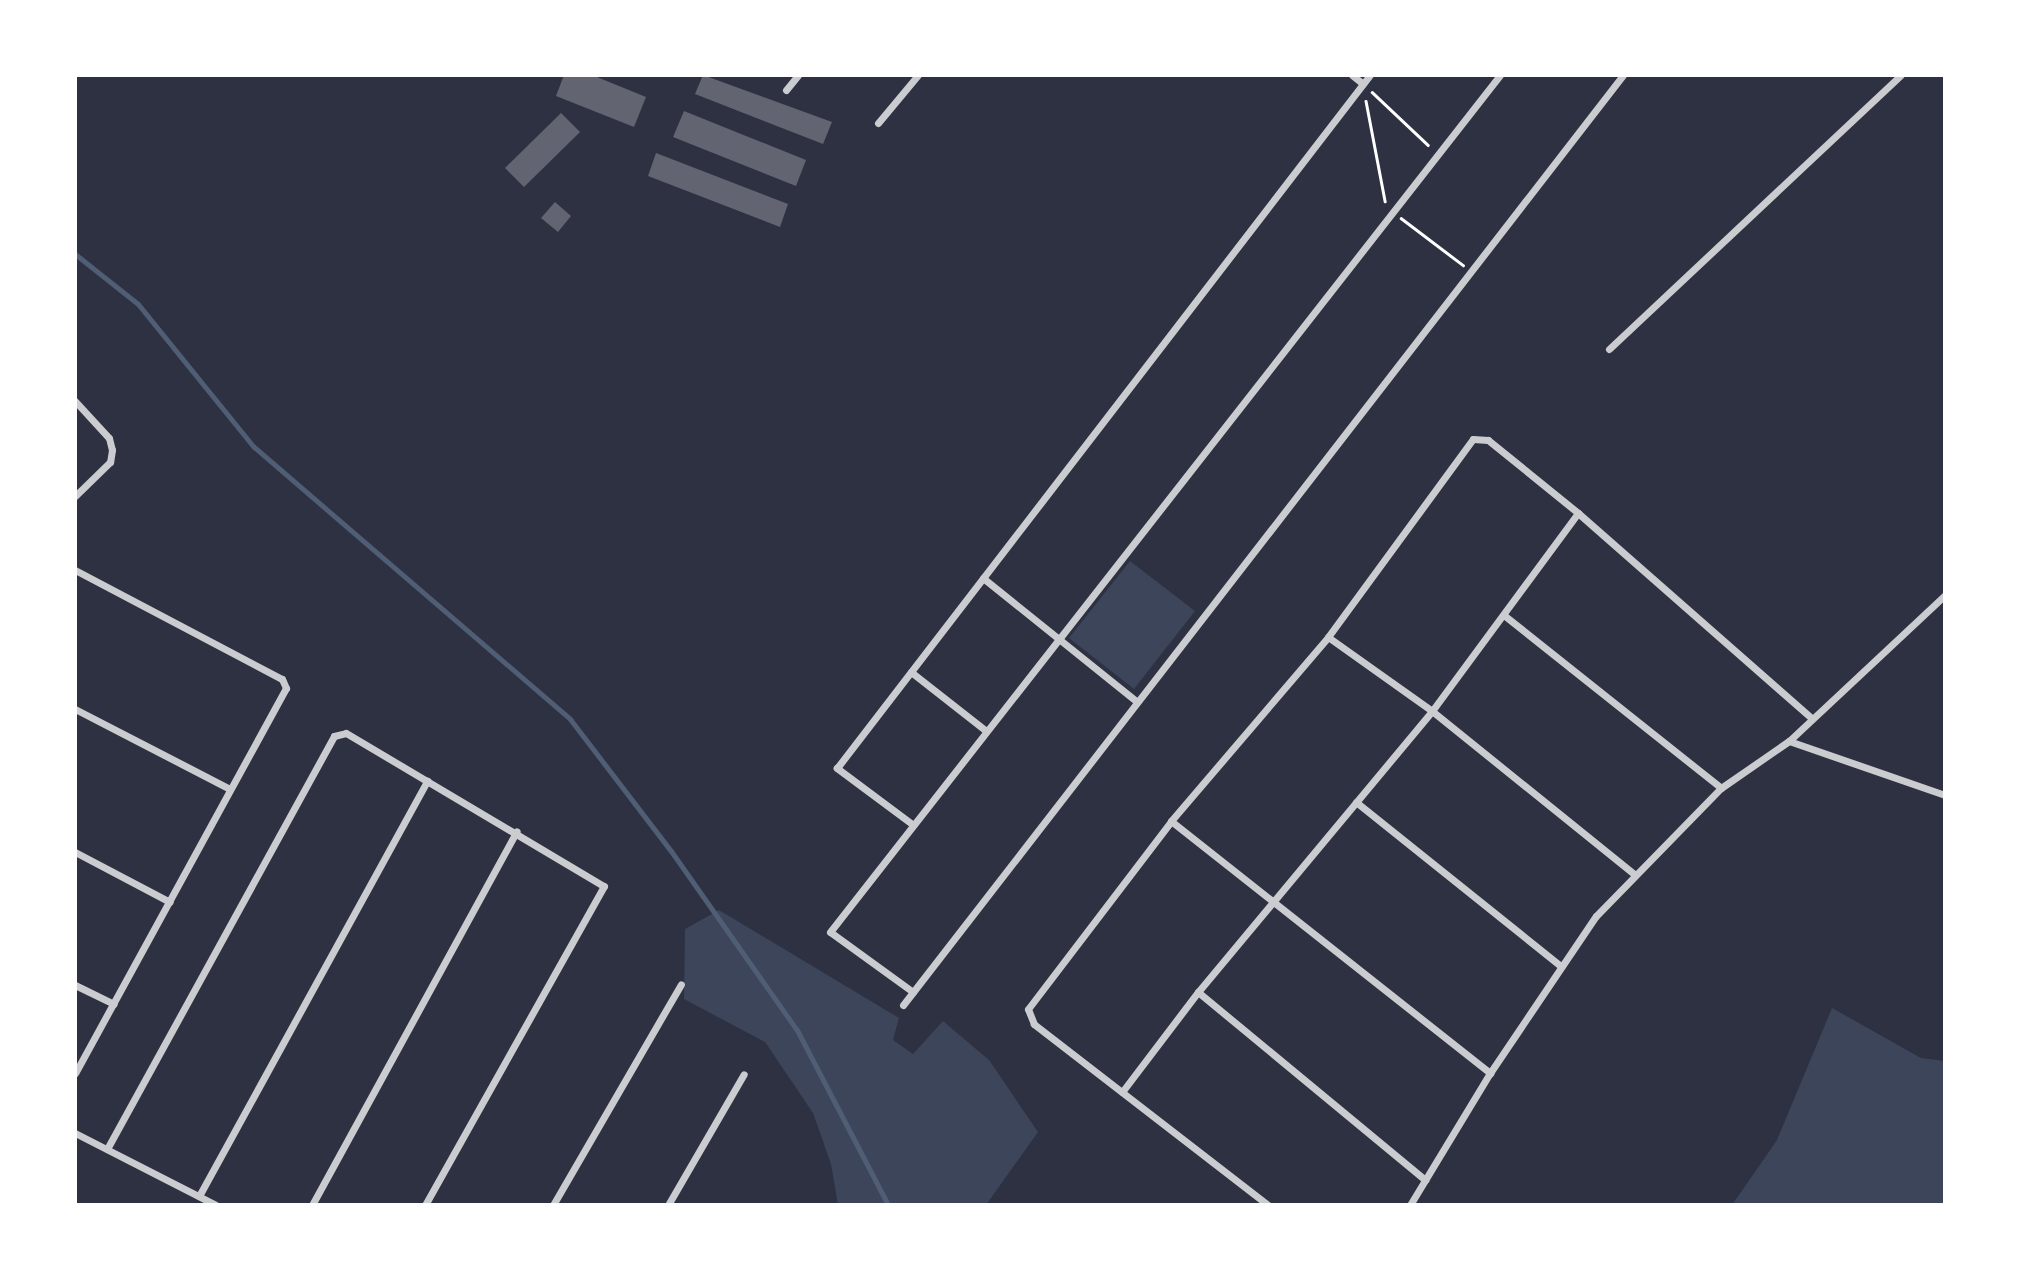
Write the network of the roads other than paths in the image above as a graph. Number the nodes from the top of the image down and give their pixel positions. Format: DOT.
graph roads {
  1 [pos="798,75"];
  2 [pos="918,75"];
  3 [pos="1352,75"];
  4 [pos="1370,75"];
  5 [pos="1500,75"];
  6 [pos="1623,75"];
  7 [pos="1901,75"];
  8 [pos="1363,84"];
  9 [pos="786,90"];
  10 [pos="878,123"];
  11 [pos="1609,349"];
  12 [pos="75,401"];
  13 [pos="75,496"];
  14 [pos="1578,513"];
  15 [pos="75,570"];
  16 [pos="983,578"];
  17 [pos="1945,595"];
  18 [pos="1505,616"];
  19 [pos="1328,636"];
  20 [pos="1057,638"];
  21 [pos="911,672"];
  22 [pos="1136,701"];
  23 [pos="75,709"];
  24 [pos="1432,711"];
  25 [pos="1810,717"];
  26 [pos="985,730"];
  27 [pos="1789,741"];
  28 [pos="427,781"];
  29 [pos="1721,788"];
  30 [pos="230,789"];
  31 [pos="1945,795"];
  32 [pos="1356,802"];
  33 [pos="1171,821"];
  34 [pos="912,824"];
  35 [pos="517,831"];
  36 [pos="75,852"];
  37 [pos="1634,874"];
  38 [pos="170,902"];
  39 [pos="1273,904"];
  40 [pos="1561,966"];
  41 [pos="681,984"];
  42 [pos="75,985"];
  43 [pos="913,992"];
  44 [pos="1198,992"];
  45 [pos="114,1004"];
  46 [pos="903,1005"];
  47 [pos="75,1073"];
  48 [pos="1490,1073"];
  49 [pos="744,1074"];
  50 [pos="1122,1092"];
  51 [pos="75,1133"];
  52 [pos="107,1149"];
  53 [pos="1425,1180"];
  54 [pos="199,1196"];
  55 [pos="1266,1204"];
  56 [pos="216,1205"];
  57 [pos="312,1205"];
  58 [pos="425,1205"];
  59 [pos="553,1205"];
  60 [pos="668,1205"];
  61 [pos="1410,1205"];
  1 -- 9 [label="street"];
  2 -- 10 [label="street"];
  3 -- 8 [label="street"];
  4 -- 8 [label="street"];
  5 -- 20 [label="street"];
  6 -- 22 [label="street"];
  7 -- 11 [label="street"];
  8 -- 16 [label="street"];
  12 -- 13 [label="street"];
  14 -- 18 [label="street"];
  14 -- 19 [label="street"];
  14 -- 25 [label="street"];
  15 -- 30 [label="street"];
  16 -- 20 [label="street"];
  16 -- 21 [label="street"];
  17 -- 25 [label="street"];
  18 -- 24 [label="street"];
  18 -- 29 [label="street"];
  19 -- 24 [label="street"];
  19 -- 33 [label="street"];
  20 -- 22 [label="street"];
  20 -- 26 [label="street"];
  21 -- 26 [label="street"];
  21 -- 34 [label="street"];
  22 -- 43 [label="street"];
  23 -- 30 [label="street"];
  24 -- 32 [label="street"];
  24 -- 37 [label="street"];
  25 -- 27 [label="street"];
  26 -- 34 [label="street"];
  27 -- 29 [label="street"];
  27 -- 31 [label="street"];
  28 -- 35 [label="street"];
  28 -- 52 [label="street"];
  28 -- 54 [label="street"];
  29 -- 37 [label="street"];
  30 -- 38 [label="street"];
  32 -- 39 [label="street"];
  32 -- 40 [label="street"];
  33 -- 39 [label="street"];
  33 -- 50 [label="street"];
  34 -- 43 [label="street"];
  35 -- 57 [label="street"];
  35 -- 58 [label="street"];
  36 -- 38 [label="street"];
  37 -- 40 [label="street"];
  38 -- 45 [label="street"];
  39 -- 44 [label="street"];
  39 -- 48 [label="street"];
  40 -- 48 [label="street"];
  41 -- 59 [label="street"];
  42 -- 45 [label="street"];
  43 -- 46 [label="street"];
  44 -- 50 [label="street"];
  44 -- 53 [label="street"];
  45 -- 47 [label="street"];
  48 -- 53 [label="street"];
  49 -- 60 [label="street"];
  50 -- 55 [label="street"];
  51 -- 52 [label="street"];
  52 -- 54 [label="street"];
  53 -- 61 [label="street"];
  54 -- 56 [label="street"];
}
